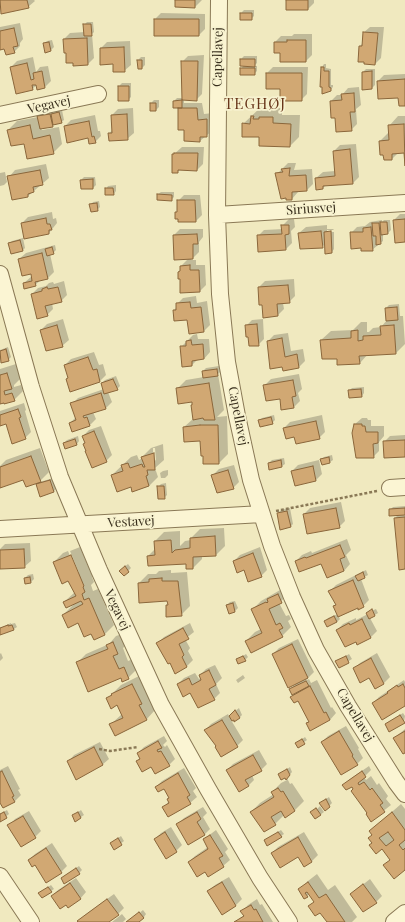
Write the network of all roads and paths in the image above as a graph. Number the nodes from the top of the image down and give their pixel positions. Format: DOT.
graph roads {
  1 [pos="219,0"];
  2 [pos="98,94"];
  3 [pos="0,115"];
  4 [pos="405,203"];
  5 [pos="217,215"];
  6 [pos="0,274"];
  7 [pos="372,492"];
  8 [pos="262,514"];
  9 [pos="80,524"];
  10 [pos="0,529"];
  11 [pos="138,747"];
  12 [pos="99,749"];
  13 [pos="405,794"];
  14 [pos="0,876"];
  15 [pos="405,913"];
  16 [pos="31,922"];
  17 [pos="289,922"];
  18 [pos="394,922"];
  1 -- 5 [label="street, Capellavej"];
  2 -- 3 [label="street, Vegavej"];
  4 -- 5 [label="street, Siriusvej"];
  5 -- 8 [label="street, Capellavej"];
  6 -- 9 [label="street, Vegavej"];
  7 -- 8 [label="path"];
  8 -- 9 [label="street, Vestavej"];
  8 -- 13 [label="street, Capellavej"];
  9 -- 10 [label="street, Vestavej"];
  9 -- 17 [label="street, Vegavej"];
  11 -- 12 [label="path"];
  14 -- 16 [label="street"];
  15 -- 18 [label="street"];
}
